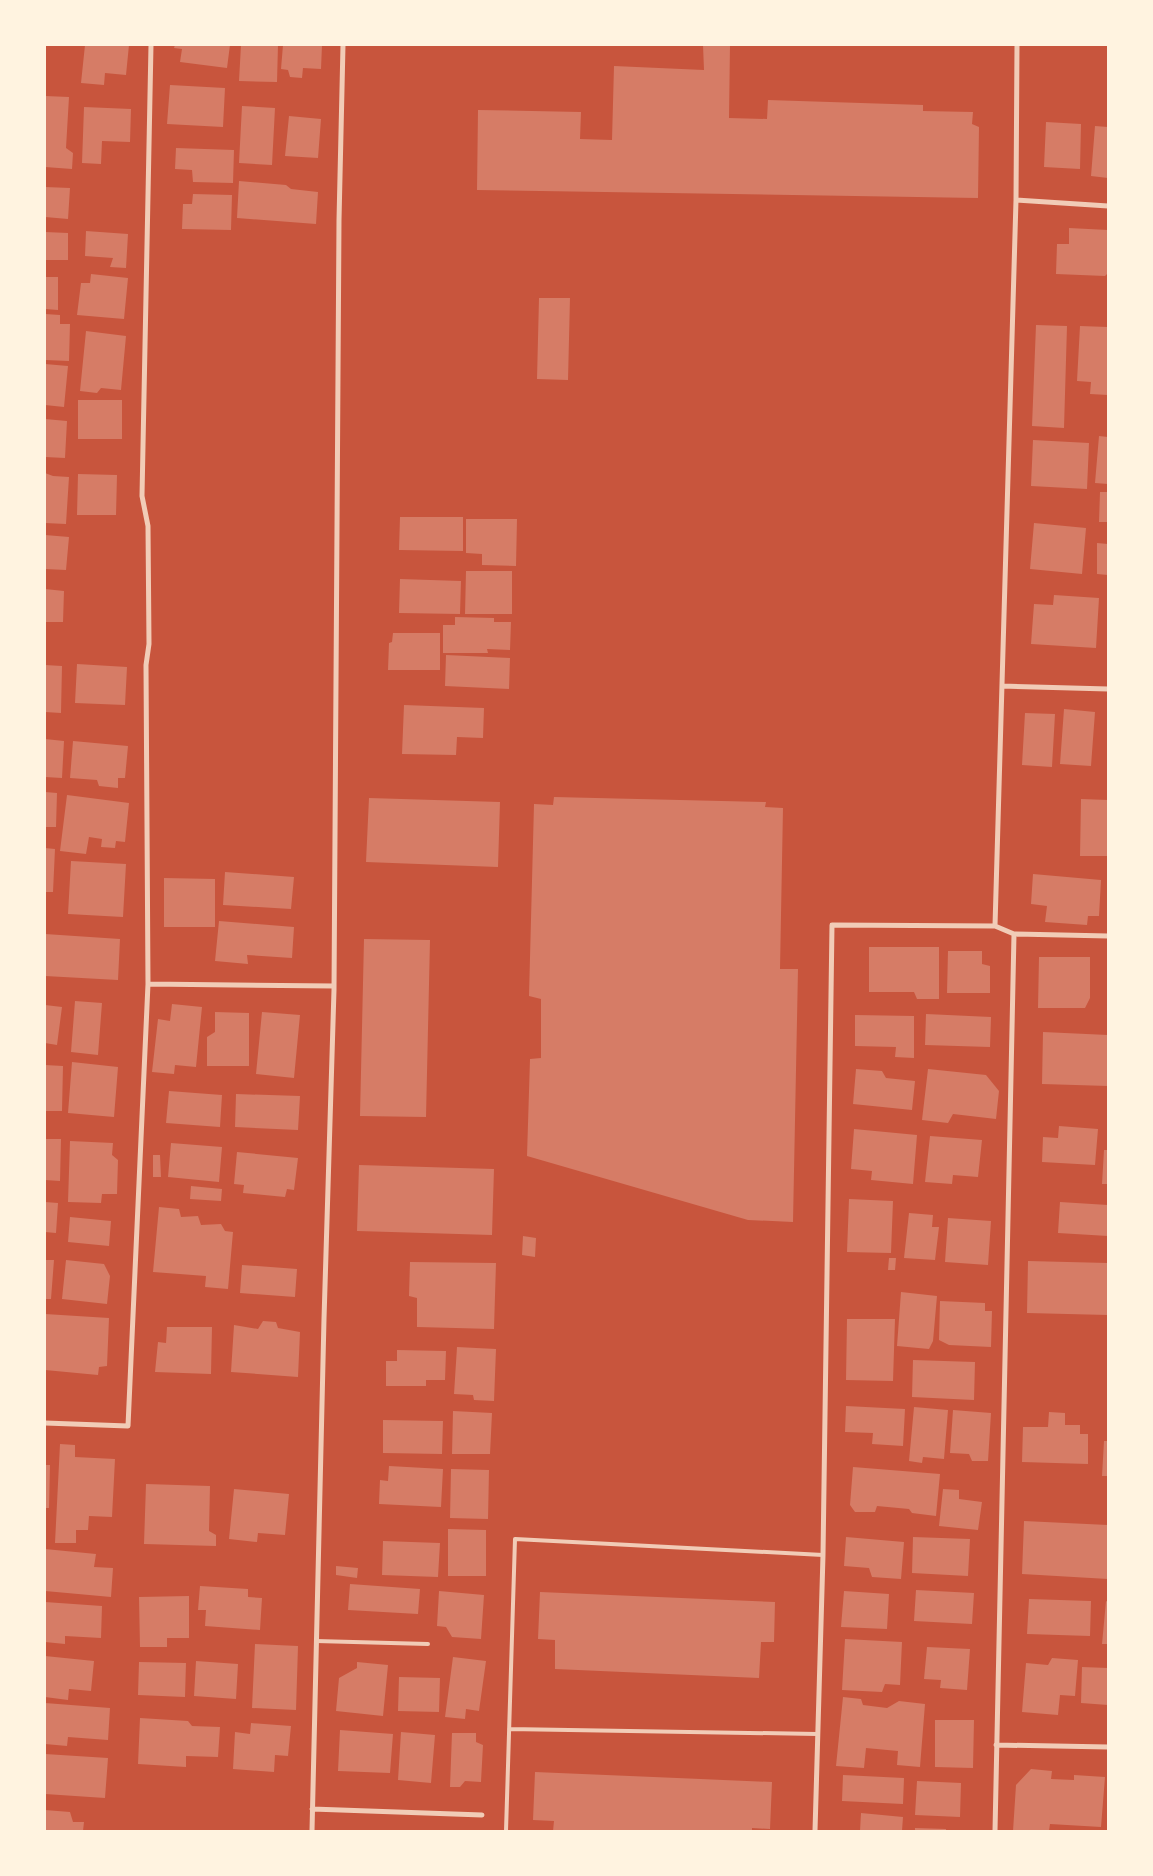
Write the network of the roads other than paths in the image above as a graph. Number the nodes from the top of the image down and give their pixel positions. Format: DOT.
graph roads {
  1 [pos="151,45"];
  2 [pos="343,45"];
  3 [pos="1017,45"];
  4 [pos="1016,200"];
  5 [pos="1108,206"];
  6 [pos="1002,686"];
  7 [pos="1108,689"];
  8 [pos="995,926"];
  9 [pos="1014,934"];
  10 [pos="1108,936"];
  11 [pos="148,984"];
  12 [pos="334,986"];
  13 [pos="45,1423"];
  14 [pos="823,1555"];
  15 [pos="316,1641"];
  16 [pos="428,1644"];
  17 [pos="509,1729"];
  18 [pos="817,1734"];
  19 [pos="996,1745"];
  20 [pos="1108,1747"];
  21 [pos="312,1809"];
  22 [pos="482,1815"];
  23 [pos="312,1831"];
  24 [pos="506,1831"];
  25 [pos="815,1831"];
  26 [pos="995,1831"];
  1 -- 11 [label="street"];
  2 -- 12 [label="street"];
  3 -- 4 [label="street"];
  4 -- 5 [label="street"];
  4 -- 6 [label="street"];
  6 -- 7 [label="street"];
  6 -- 8 [label="street"];
  8 -- 9 [label="street"];
  8 -- 14 [label="street"];
  9 -- 10 [label="street"];
  9 -- 19 [label="street"];
  11 -- 12 [label="street"];
  11 -- 13 [label="street"];
  12 -- 15 [label="street"];
  14 -- 17 [label="lane"];
  14 -- 18 [label="street"];
  15 -- 16 [label="lane"];
  15 -- 21 [label="street"];
  17 -- 18 [label="lane"];
  17 -- 24 [label="lane"];
  18 -- 25 [label="street"];
  19 -- 20 [label="street"];
  19 -- 26 [label="street"];
  21 -- 22 [label="street"];
  21 -- 23 [label="street"];
}
